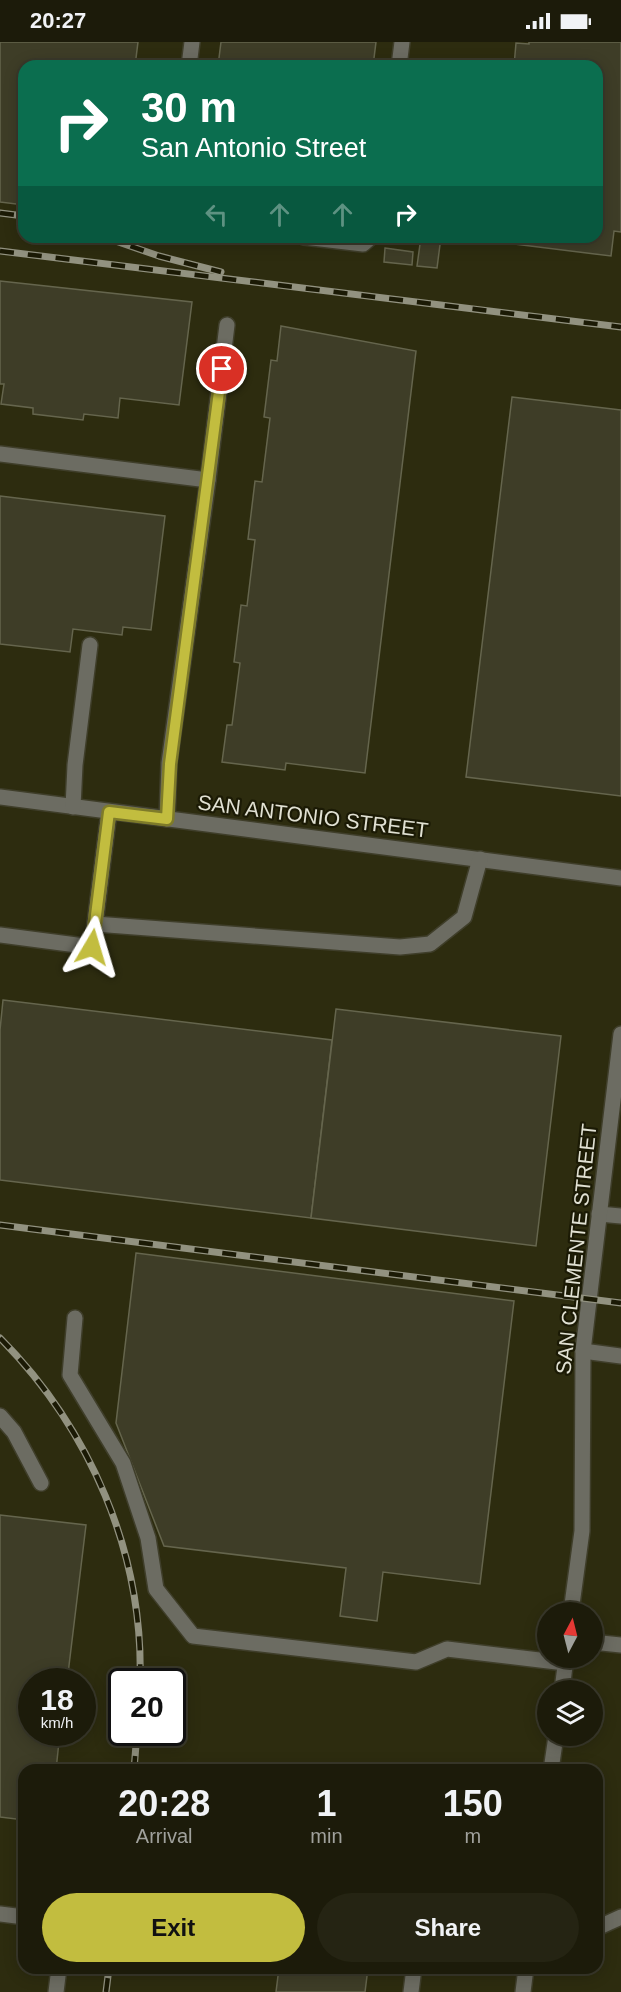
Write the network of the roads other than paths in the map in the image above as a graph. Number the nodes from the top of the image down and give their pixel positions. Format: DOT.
graph roads {
  1 [pos="192,42"];
  2 [pos="402,42"];
  3 [pos="190,60"];
  4 [pos="400,60"];
  5 [pos="227,326"];
  6 [pos="0,454"];
  7 [pos="208,480"];
  8 [pos="90,645"];
  9 [pos="0,797"];
  10 [pos="73,807"];
  11 [pos="109,812"];
  12 [pos="167,819"];
  13 [pos="480,859"];
  14 [pos="621,878"];
  15 [pos="95,924"];
  16 [pos="0,935"];
  17 [pos="621,1034"];
  18 [pos="599,1214"];
  19 [pos="621,1216"];
  20 [pos="75,1318"];
  21 [pos="583,1351"];
  22 [pos="621,1356"];
  23 [pos="0,1416"];
  24 [pos="41,1483"];
  25 [pos="572,1602"];
  26 [pos="603,1643"];
  27 [pos="621,1645"];
  28 [pos="537,1657"];
  29 [pos="555,1746"];
  30 [pos="552,1764"];
  31 [pos="0,1914"];
  32 [pos="18,1916"];
  33 [pos="621,1917"];
  34 [pos="603,1925"];
  35 [pos="58,1974"];
  36 [pos="413,1974"];
  37 [pos="525,1974"];
  38 [pos="56,1992"];
  39 [pos="411,1992"];
  40 [pos="523,1992"];
  1 -- 3 [label="street"];
  2 -- 4 [label="street"];
  5 -- 7 [label="street"];
  6 -- 7 [label="street"];
  7 -- 12 [label="street"];
  8 -- 10 [label="street"];
  9 -- 10 [label="street, SAN ANTONIO STREET"];
  10 -- 11 [label="street, SAN ANTONIO STREET"];
  11 -- 12 [label="street, SAN ANTONIO STREET"];
  11 -- 15 [label="street"];
  12 -- 13 [label="street, SAN ANTONIO STREET"];
  13 -- 14 [label="street, SAN ANTONIO STREET"];
  13 -- 15 [label="street"];
  15 -- 16 [label="street"];
  17 -- 18 [label="street, SAN CLEMENTE STREET"];
  18 -- 19 [label="street"];
  18 -- 21 [label="street, SAN CLEMENTE STREET"];
  20 -- 28 [label="street"];
  21 -- 22 [label="street"];
  21 -- 25 [label="street, SAN CLEMENTE STREET"];
  23 -- 24 [label="street"];
  26 -- 27 [label="street"];
  29 -- 30 [label="street"];
  31 -- 32 [label="street"];
  33 -- 34 [label="street"];
  35 -- 38 [label="street"];
  36 -- 39 [label="street"];
  37 -- 40 [label="street"];
}
